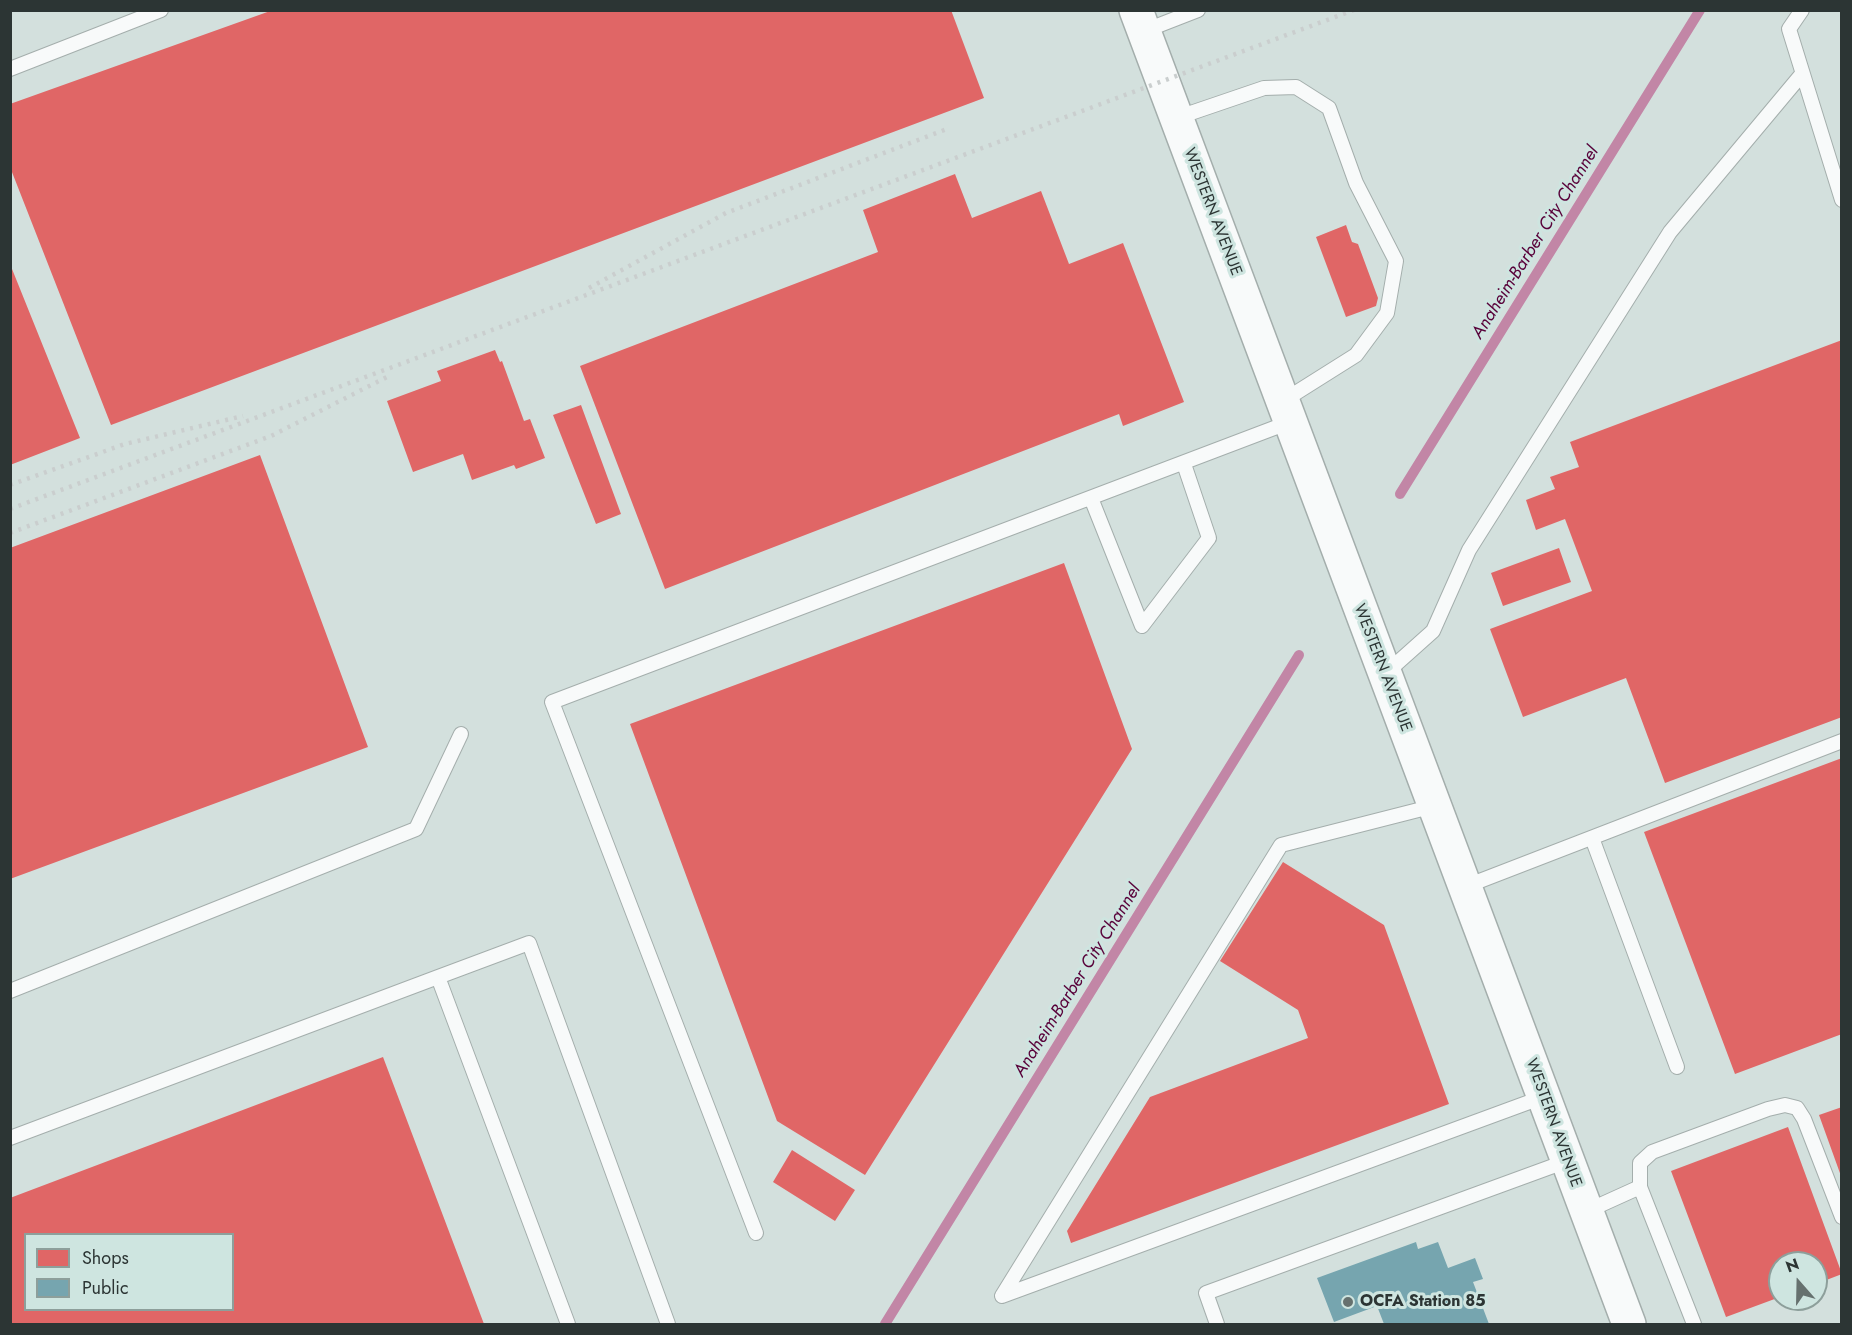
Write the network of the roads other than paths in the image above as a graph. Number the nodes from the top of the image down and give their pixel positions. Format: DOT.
graph roads {
  1 [pos="160,10"];
  2 [pos="1198,10"];
  3 [pos="1802,10"];
  4 [pos="1140,21"];
  5 [pos="10,69"];
  6 [pos="1802,74"];
  7 [pos="1176,118"];
  8 [pos="1842,200"];
  9 [pos="1286,412"];
  10 [pos="1184,464"];
  11 [pos="1091,498"];
  12 [pos="1385,675"];
  13 [pos="461,734"];
  14 [pos="1842,741"];
  15 [pos="1434,806"];
  16 [pos="1592,838"];
  17 [pos="1464,886"];
  18 [pos="438,977"];
  19 [pos="10,991"];
  20 [pos="1677,1067"];
  21 [pos="1543,1097"];
  22 [pos="10,1138"];
  23 [pos="1567,1161"];
  24 [pos="1641,1187"];
  25 [pos="1586,1212"];
  26 [pos="1842,1217"];
  27 [pos="756,1233"];
  28 [pos="568,1324"];
  29 [pos="668,1324"];
  30 [pos="1217,1324"];
  31 [pos="1629,1324"];
  32 [pos="1694,1324"];
  1 -- 5 [label="lane"];
  2 -- 4 [label="lane"];
  3 -- 6 [label="lane"];
  4 -- 7 [label="street, WESTERN AVENUE"];
  6 -- 8 [label="lane"];
  6 -- 12 [label="lane"];
  7 -- 9 [label="street, WESTERN AVENUE"];
  7 -- 9 [label="lane"];
  9 -- 10 [label="lane"];
  9 -- 12 [label="street, WESTERN AVENUE"];
  10 -- 11 [label="lane"];
  10 -- 11 [label="lane"];
  11 -- 27 [label="lane"];
  12 -- 15 [label="street, WESTERN AVENUE"];
  13 -- 19 [label="lane"];
  14 -- 16 [label="lane"];
  15 -- 17 [label="street, WESTERN AVENUE"];
  15 -- 21 [label="lane"];
  16 -- 17 [label="lane"];
  16 -- 20 [label="lane"];
  17 -- 21 [label="street, WESTERN AVENUE"];
  18 -- 22 [label="lane"];
  18 -- 28 [label="lane"];
  18 -- 29 [label="lane"];
  21 -- 23 [label="street, WESTERN AVENUE"];
  23 -- 25 [label="street, WESTERN AVENUE"];
  23 -- 30 [label="lane"];
  24 -- 25 [label="lane"];
  24 -- 26 [label="lane"];
  24 -- 32 [label="lane"];
  25 -- 31 [label="street, WESTERN AVENUE"];
}
